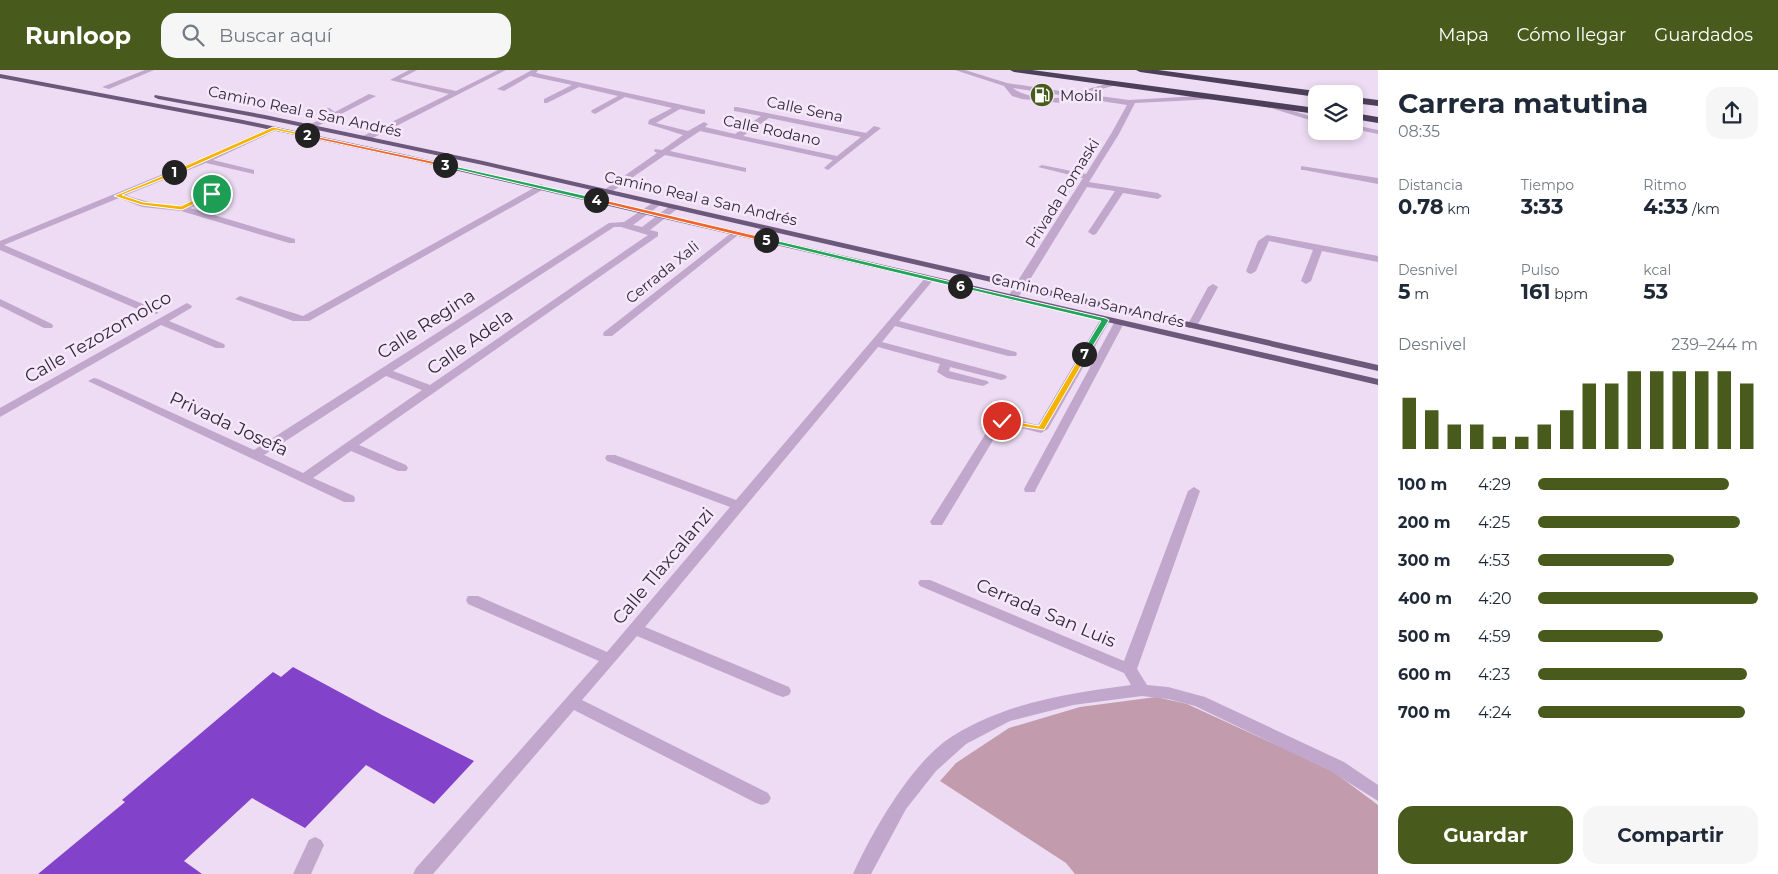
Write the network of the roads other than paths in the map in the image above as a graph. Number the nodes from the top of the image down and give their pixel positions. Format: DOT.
graph roads {
  1 [pos="149,70"];
  2 [pos="414,70"];
  3 [pos="503,70"];
  4 [pos="537,70"];
  5 [pos="958,70"];
  6 [pos="1014,70"];
  7 [pos="1140,70"];
  8 [pos="1155,70"];
  9 [pos="529,74"];
  10 [pos="1167,74"];
  11 [pos="2,77"];
  12 [pos="1114,84"];
  13 [pos="98,85"];
  14 [pos="578,85"];
  15 [pos="1006,85"];
  16 [pos="1124,85"];
  17 [pos="106,87"];
  18 [pos="501,89"];
  19 [pos="125,90"];
  20 [pos="456,93"];
  21 [pos="1308,93"];
  22 [pos="1076,94"];
  23 [pos="624,95"];
  24 [pos="153,96"];
  25 [pos="372,96"];
  26 [pos="1216,98"];
  27 [pos="547,101"];
  28 [pos="1065,101"];
  29 [pos="1120,101"];
  30 [pos="1363,101"];
  31 [pos="1132,102"];
  32 [pos="1264,103"];
  33 [pos="1378,103"];
  34 [pos="679,107"];
  35 [pos="737,109"];
  36 [pos="326,110"];
  37 [pos="1308,110"];
  38 [pos="595,112"];
  39 [pos="702,112"];
  40 [pos="257,115"];
  41 [pos="335,115"];
  42 [pos="768,115"];
  43 [pos="1308,117"];
  44 [pos="1363,118"];
  45 [pos="1378,120"];
  46 [pos="243,122"];
  47 [pos="311,126"];
  48 [pos="275,128"];
  49 [pos="876,128"];
  50 [pos="1363,129"];
  51 [pos="1378,132"];
  52 [pos="689,134"];
  53 [pos="737,136"];
  54 [pos="867,136"];
  55 [pos="366,138"];
  56 [pos="661,151"];
  57 [pos="839,159"];
  58 [pos="205,160"];
  59 [pos="1042,167"];
  60 [pos="828,168"];
  61 [pos="1304,168"];
  62 [pos="743,170"];
  63 [pos="251,172"];
  64 [pos="1087,180"];
  65 [pos="1378,182"];
  66 [pos="541,187"];
  67 [pos="1120,190"];
  68 [pos="603,191"];
  69 [pos="212,194"];
  70 [pos="117,196"];
  71 [pos="1158,196"];
  72 [pos="657,203"];
  73 [pos="674,207"];
  74 [pos="182,208"];
  75 [pos="646,212"];
  76 [pos="662,216"];
  77 [pos="622,224"];
  78 [pos="644,230"];
  79 [pos="1093,232"];
  80 [pos="735,233"];
  81 [pos="292,241"];
  82 [pos="0,246"];
  83 [pos="1320,247"];
  84 [pos="1378,259"];
  85 [pos="1251,271"];
  86 [pos="930,279"];
  87 [pos="1306,281"];
  88 [pos="1021,286"];
  89 [pos="1213,287"];
  90 [pos="1012,298"];
  91 [pos="240,299"];
  92 [pos="0,302"];
  93 [pos="187,306"];
  94 [pos="157,317"];
  95 [pos="1105,320"];
  96 [pos="892,322"];
  97 [pos="1119,323"];
  98 [pos="48,326"];
  99 [pos="1192,326"];
  100 [pos="608,334"];
  101 [pos="1232,335"];
  102 [pos="875,343"];
  103 [pos="220,346"];
  104 [pos="1228,348"];
  105 [pos="1012,354"];
  106 [pos="946,362"];
  107 [pos="1378,368"];
  108 [pos="384,371"];
  109 [pos="1001,377"];
  110 [pos="94,381"];
  111 [pos="1378,382"];
  112 [pos="983,383"];
  113 [pos="432,390"];
  114 [pos="0,413"];
  115 [pos="351,446"];
  116 [pos="255,455"];
  117 [pos="610,458"];
  118 [pos="402,468"];
  119 [pos="304,478"];
  120 [pos="1030,489"];
  121 [pos="1194,491"];
  122 [pos="349,499"];
  123 [pos="738,505"];
  124 [pos="937,522"];
  125 [pos="925,583"];
  126 [pos="473,600"];
  127 [pos="635,629"];
  128 [pos="609,659"];
  129 [pos="1129,669"];
  130 [pos="1142,690"];
  131 [pos="782,691"];
  132 [pos="571,702"];
  133 [pos="1378,794"];
  134 [pos="762,798"];
  135 [pos="315,845"];
  136 [pos="302,874"];
  137 [pos="422,874"];
  138 [pos="862,874"];
  1 -- 17 [label="street"];
  2 -- 20 [label="street"];
  3 -- 20 [label="street"];
  4 -- 9 [label="street"];
  5 -- 15 [label="street"];
  6 -- 12 [label="highway"];
  7 -- 10 [label="highway"];
  8 -- 10 [label="street"];
  9 -- 14 [label="street"];
  9 -- 18 [label="street"];
  10 -- 21 [label="highway"];
  11 -- 46 [label="main road, Camino Real a San Andrés"];
  12 -- 16 [label="highway"];
  12 -- 22 [label="street"];
  13 -- 17 [label="main road"];
  14 -- 23 [label="street"];
  14 -- 27 [label="street"];
  15 -- 22 [label="street"];
  15 -- 28 [label="street"];
  16 -- 26 [label="highway"];
  16 -- 31 [label="street"];
  17 -- 19 [label="main road"];
  20 -- 55 [label="street"];
  22 -- 28 [label="street"];
  22 -- 29 [label="street"];
  23 -- 34 [label="street"];
  23 -- 38 [label="street"];
  24 -- 40 [label="main road, Camino Real a San Andrés"];
  25 -- 41 [label="street"];
  26 -- 31 [label="street"];
  26 -- 32 [label="highway"];
  28 -- 29 [label="street"];
  29 -- 31 [label="street"];
  30 -- 33 [label="highway"];
  31 -- 64 [label="street, Privada Pomaski"];
  32 -- 37 [label="highway"];
  32 -- 43 [label="street"];
  34 -- 39 [label="street"];
  34 -- 52 [label="street"];
  35 -- 42 [label="street, Calle Sena"];
  36 -- 41 [label="street"];
  40 -- 46 [label="main road"];
  40 -- 47 [label="main road, Camino Real a San Andrés"];
  41 -- 47 [label="street"];
  42 -- 53 [label="street"];
  42 -- 54 [label="street, Calle Sena"];
  44 -- 45 [label="highway"];
  46 -- 48 [label="main road, Camino Real a San Andrés"];
  47 -- 55 [label="main road, Camino Real a San Andrés"];
  48 -- 58 [label="street"];
  48 -- 66 [label="main road, Camino Real a San Andrés"];
  49 -- 54 [label="street"];
  50 -- 51 [label="street"];
  52 -- 53 [label="street, Calle Rodano"];
  52 -- 56 [label="street"];
  53 -- 57 [label="street, Calle Rodano"];
  54 -- 57 [label="street"];
  55 -- 68 [label="main road, Camino Real a San Andrés"];
  56 -- 62 [label="street"];
  56 -- 68 [label="street"];
  57 -- 60 [label="street"];
  58 -- 63 [label="street"];
  58 -- 70 [label="street"];
  59 -- 64 [label="street"];
  61 -- 65 [label="street"];
  64 -- 67 [label="street"];
  64 -- 88 [label="street, Privada Pomaski"];
  66 -- 75 [label="main road, Camino Real a San Andrés"];
  66 -- 91 [label="street"];
  67 -- 71 [label="street"];
  67 -- 79 [label="street"];
  68 -- 72 [label="main road, Camino Real a San Andrés"];
  69 -- 74 [label="street"];
  70 -- 74 [label="street"];
  70 -- 82 [label="street"];
  72 -- 73 [label="main road, Camino Real a San Andrés"];
  72 -- 75 [label="street, Calle Regina"];
  73 -- 76 [label="street"];
  73 -- 88 [label="main road, Camino Real a San Andrés"];
  74 -- 81 [label="street"];
  75 -- 76 [label="main road, Camino Real a San Andrés"];
  75 -- 77 [label="street, Calle Regina"];
  76 -- 78 [label="street"];
  76 -- 80 [label="main road, Camino Real a San Andrés"];
  77 -- 78 [label="street"];
  77 -- 108 [label="street, Calle Regina"];
  78 -- 113 [label="street, Calle Adela"];
  80 -- 86 [label="main road, Camino Real a San Andrés"];
  80 -- 100 [label="street, Cerrada Xali"];
  82 -- 94 [label="street"];
  83 -- 84 [label="street"];
  83 -- 85 [label="street"];
  83 -- 87 [label="street"];
  86 -- 90 [label="main road, Camino Real a San Andrés"];
  86 -- 96 [label="street, Calle Tlaxcalanzi"];
  88 -- 90 [label="street, Privada Pomaski"];
  88 -- 99 [label="main road, Camino Real a San Andrés"];
  89 -- 99 [label="street"];
  90 -- 95 [label="main road, Camino Real a San Andrés"];
  92 -- 98 [label="street"];
  93 -- 94 [label="street, Calle Tezozomolco"];
  94 -- 103 [label="street"];
  94 -- 114 [label="street, Calle Tezozomolco"];
  95 -- 97 [label="main road, Camino Real a San Andrés"];
  95 -- 124 [label="street"];
  96 -- 102 [label="street, Calle Tlaxcalanzi"];
  96 -- 105 [label="street"];
  97 -- 104 [label="main road, Camino Real a San Andrés"];
  97 -- 120 [label="street"];
  99 -- 101 [label="main road, Camino Real a San Andrés"];
  101 -- 104 [label="main road"];
  101 -- 107 [label="main road, Camino Real a San Andrés"];
  102 -- 106 [label="street"];
  102 -- 123 [label="street, Calle Tlaxcalanzi"];
  104 -- 111 [label="main road, Camino Real a San Andrés"];
  106 -- 109 [label="street"];
  106 -- 112 [label="street"];
  108 -- 113 [label="street"];
  108 -- 116 [label="street, Calle Regina"];
  110 -- 116 [label="street, Privada Josefa"];
  113 -- 115 [label="street, Calle Adela"];
  115 -- 118 [label="street"];
  115 -- 119 [label="street, Calle Adela"];
  116 -- 119 [label="street, Privada Josefa"];
  117 -- 123 [label="street"];
  119 -- 122 [label="street, Privada Josefa"];
  121 -- 129 [label="street"];
  123 -- 127 [label="street, Calle Tlaxcalanzi"];
  125 -- 129 [label="street, Cerrada San Luis"];
  126 -- 128 [label="street"];
  127 -- 128 [label="street, Calle Tlaxcalanzi"];
  127 -- 131 [label="street"];
  128 -- 132 [label="street, Calle Tlaxcalanzi"];
  129 -- 130 [label="street, Cerrada San Luis"];
  130 -- 133 [label="street"];
  130 -- 138 [label="street"];
  132 -- 134 [label="street"];
  132 -- 137 [label="street, Calle Tlaxcalanzi"];
  135 -- 136 [label="street"];
}
